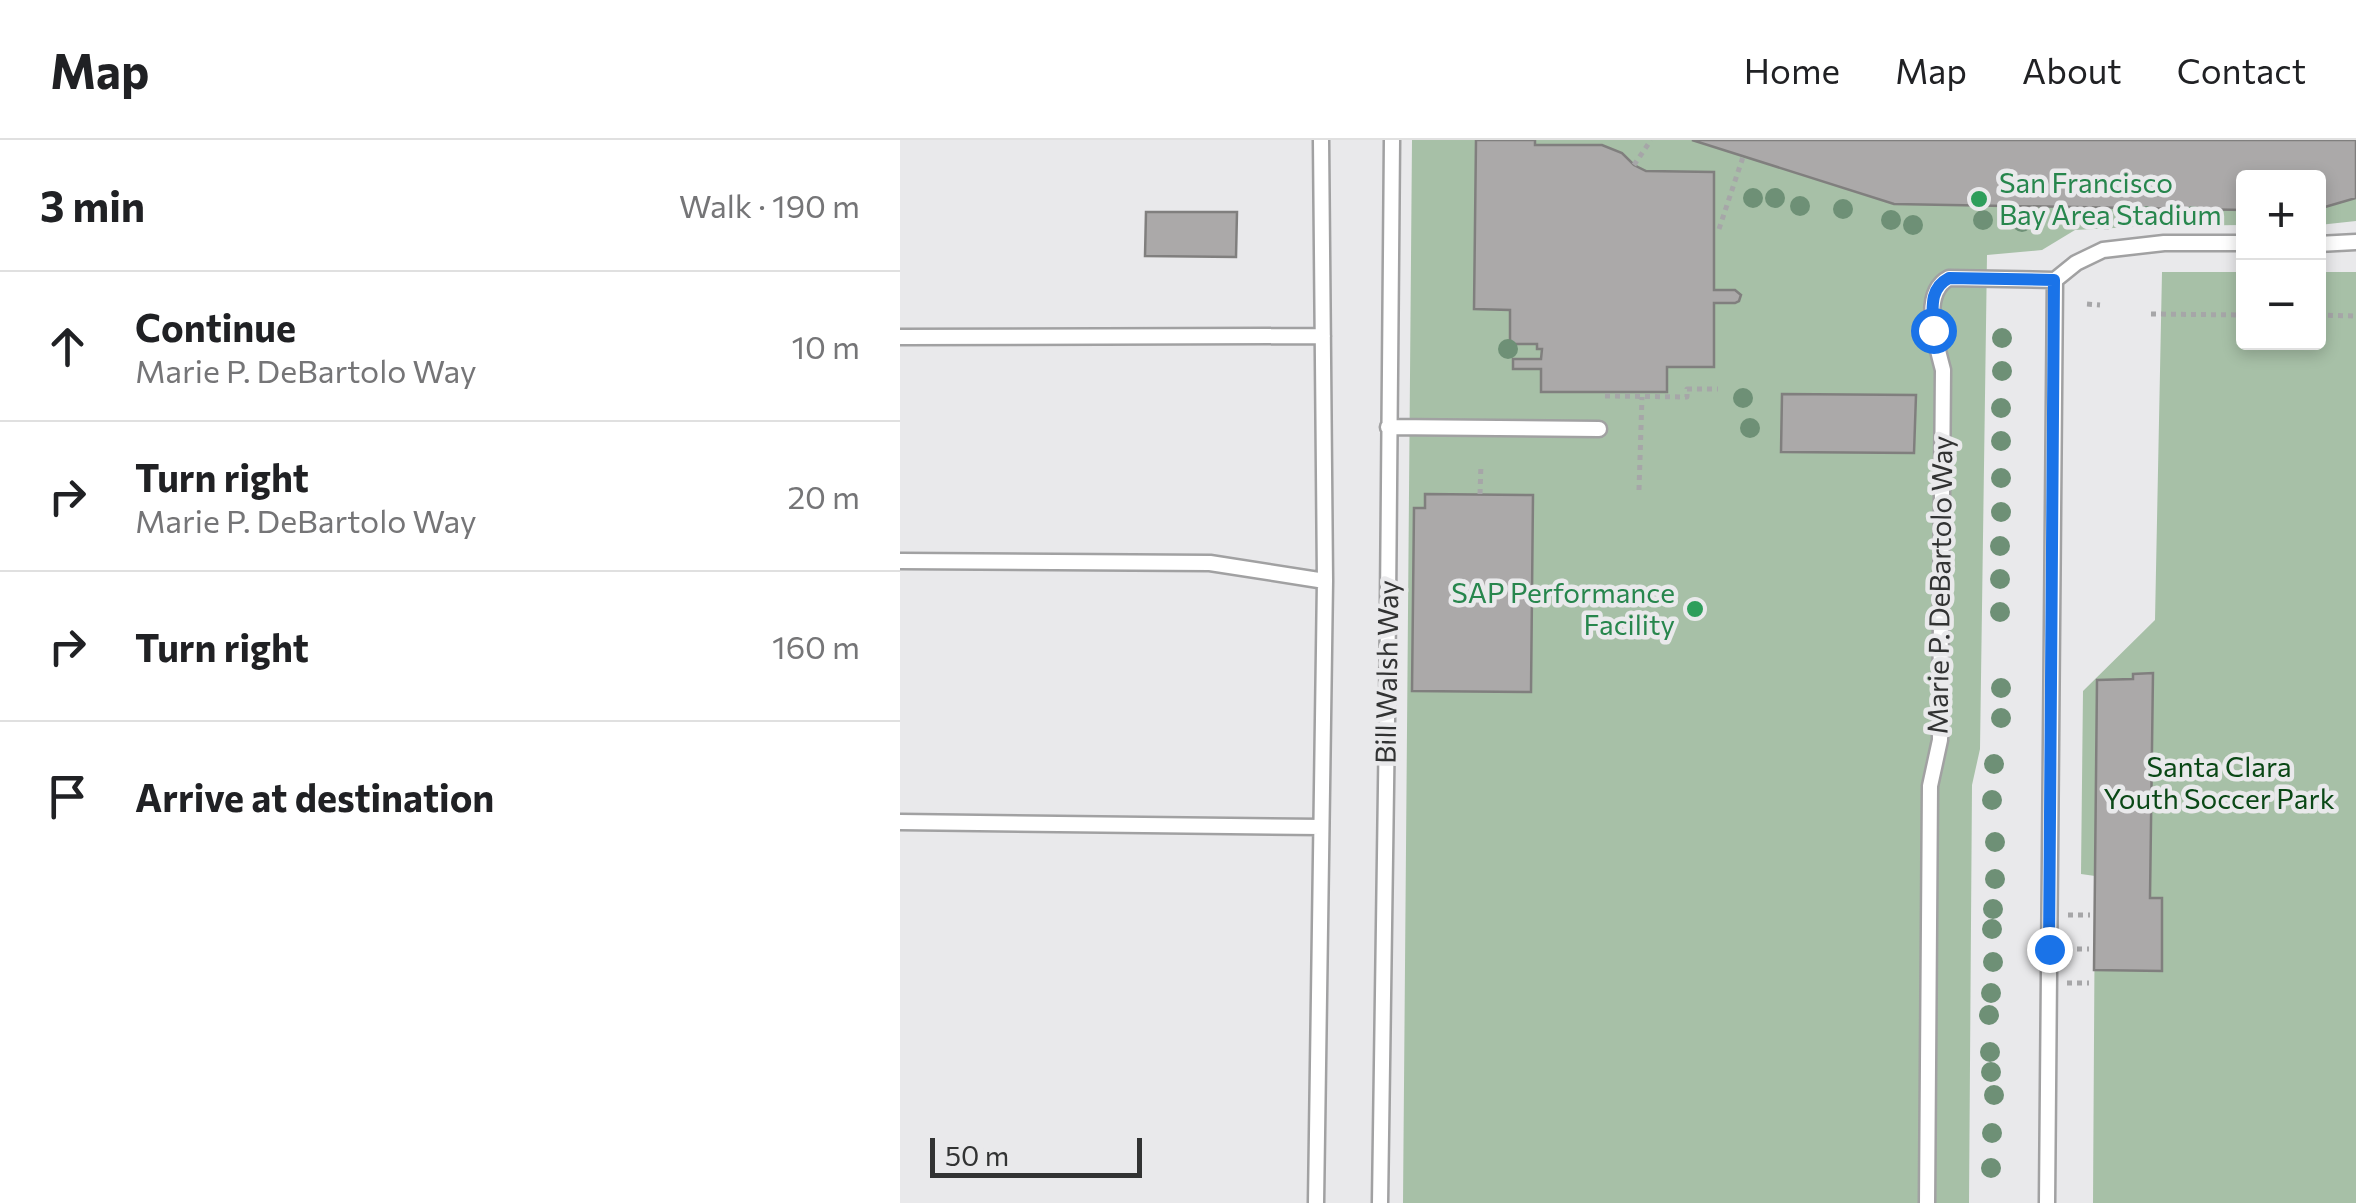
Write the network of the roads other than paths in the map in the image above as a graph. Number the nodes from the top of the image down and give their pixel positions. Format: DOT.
graph roads {
  1 [pos="1321,140"];
  2 [pos="1392,140"];
  3 [pos="2356,242"];
  4 [pos="2236,243"];
  5 [pos="2326,244"];
  6 [pos="2054,280"];
  7 [pos="1323,336"];
  8 [pos="900,337"];
  9 [pos="1388,427"];
  10 [pos="1599,428"];
  11 [pos="900,561"];
  12 [pos="1325,582"];
  13 [pos="900,822"];
  14 [pos="1322,826"];
  15 [pos="1316,1203"];
  16 [pos="1380,1203"];
  17 [pos="1926,1203"];
  18 [pos="2047,1203"];
  1 -- 7 [label="lane"];
  2 -- 9 [label="lane, Bill Walsh Way"];
  3 -- 5 [label="lane"];
  4 -- 6 [label="lane"];
  6 -- 17 [label="lane, Marie P. DeBartolo Way"];
  6 -- 18 [label="lane"];
  7 -- 8 [label="lane"];
  7 -- 12 [label="lane"];
  9 -- 10 [label="lane"];
  9 -- 16 [label="lane, Bill Walsh Way"];
  11 -- 12 [label="lane"];
  12 -- 14 [label="lane"];
  13 -- 14 [label="lane"];
  14 -- 15 [label="lane"];
}
